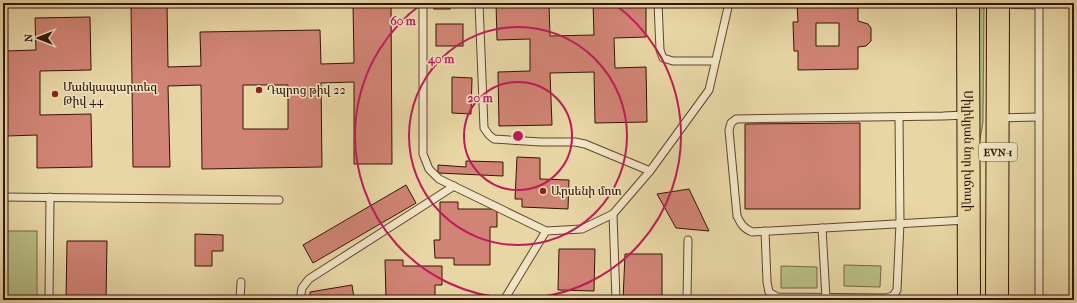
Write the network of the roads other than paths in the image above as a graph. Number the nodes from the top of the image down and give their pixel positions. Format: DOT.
graph roads {
  1 [pos="423,3"];
  2 [pos="479,3"];
  3 [pos="658,3"];
  4 [pos="729,3"];
  5 [pos="968,3"];
  6 [pos="998,4"];
  7 [pos="715,61"];
  8 [pos="968,115"];
  9 [pos="899,117"];
  10 [pos="1039,117"];
  11 [pos="998,118"];
  12 [pos="650,170"];
  13 [pos="454,186"];
  14 [pos="3,197"];
  15 [pos="50,197"];
  16 [pos="280,200"];
  17 [pos="613,214"];
  18 [pos="968,220"];
  19 [pos="900,223"];
  20 [pos="822,228"];
  21 [pos="546,231"];
  22 [pos="765,231"];
  23 [pos="688,240"];
  24 [pos="241,282"];
  25 [pos="826,298"];
  26 [pos="49,300"];
  27 [pos="240,300"];
  28 [pos="300,300"];
  29 [pos="504,300"];
  30 [pos="616,300"];
  31 [pos="687,300"];
  32 [pos="969,300"];
  33 [pos="997,300"];
  34 [pos="1039,300"];
  1 -- 13 [label="lane"];
  2 -- 12 [label="lane"];
  3 -- 7 [label="lane"];
  4 -- 7 [label="lane"];
  5 -- 8 [label="highway, Սիլիկյան նոր խճուղի / EVN-1"];
  6 -- 10 [label="lane"];
  6 -- 11 [label="highway, EVN-1"];
  7 -- 12 [label="lane"];
  8 -- 9 [label="lane"];
  8 -- 18 [label="highway, Սիլիկյան նոր խճուղի / EVN-1"];
  9 -- 19 [label="lane"];
  9 -- 22 [label="lane"];
  10 -- 11 [label="lane"];
  10 -- 34 [label="lane"];
  11 -- 33 [label="highway, EVN-1"];
  12 -- 17 [label="lane"];
  13 -- 21 [label="lane"];
  13 -- 28 [label="lane"];
  14 -- 15 [label="lane"];
  15 -- 16 [label="lane"];
  15 -- 26 [label="lane"];
  17 -- 21 [label="lane"];
  17 -- 30 [label="lane"];
  18 -- 19 [label="lane"];
  18 -- 32 [label="highway, Սիլիկյան նոր խճուղի / EVN-1"];
  19 -- 20 [label="lane"];
  19 -- 25 [label="lane"];
  20 -- 22 [label="lane"];
  20 -- 25 [label="lane"];
  21 -- 29 [label="lane"];
  22 -- 25 [label="lane"];
  23 -- 31 [label="lane"];
  24 -- 27 [label="lane"];
}
